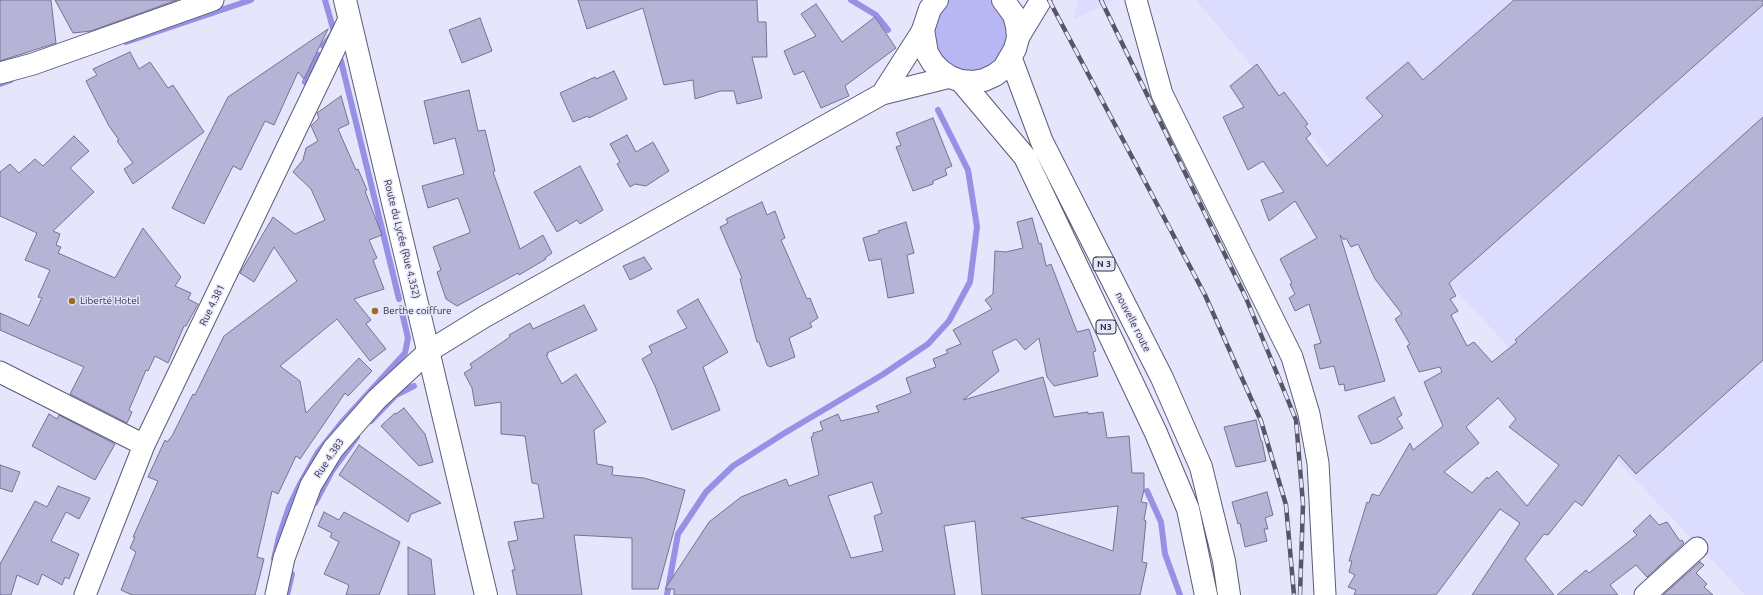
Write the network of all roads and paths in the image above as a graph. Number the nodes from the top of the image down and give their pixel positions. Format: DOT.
graph roads {
  1 [pos="213,0"];
  2 [pos="1003,0"];
  3 [pos="1041,0"];
  4 [pos="1136,0"];
  5 [pos="931,3"];
  6 [pos="347,9"];
  7 [pos="923,30"];
  8 [pos="1018,38"];
  9 [pos="1010,60"];
  10 [pos="0,73"];
  11 [pos="956,79"];
  12 [pos="882,94"];
  13 [pos="429,351"];
  14 [pos="0,372"];
  15 [pos="144,445"];
  16 [pos="1697,548"];
  17 [pos="85,595"];
  18 [pos="276,595"];
  19 [pos="486,595"];
  20 [pos="1206,595"];
  21 [pos="1229,595"];
  22 [pos="1325,595"];
  23 [pos="1645,595"];
  1 -- 10 [label="street"];
  2 -- 8 [label="main road"];
  3 -- 8 [label="street"];
  4 -- 22 [label="street"];
  5 -- 7 [label="main road"];
  6 -- 13 [label="main road, Route du Lycée (Rue 4.352)"];
  6 -- 15 [label="street, Rue 4.381"];
  7 -- 11 [label="main road"];
  7 -- 12 [label="street"];
  8 -- 9 [label="main road"];
  9 -- 11 [label="main road"];
  9 -- 21 [label="main road, nouvelle route / N 3"];
  11 -- 12 [label="street"];
  11 -- 20 [label="main road, N3"];
  12 -- 13 [label="street, Rue 4.383"];
  13 -- 18 [label="street, Rue 4.383"];
  13 -- 19 [label="main road, Route du Lycée (Rue 4.352)"];
  14 -- 15 [label="street"];
  15 -- 17 [label="street, Rue 4.381"];
  16 -- 23 [label="street"];
}
